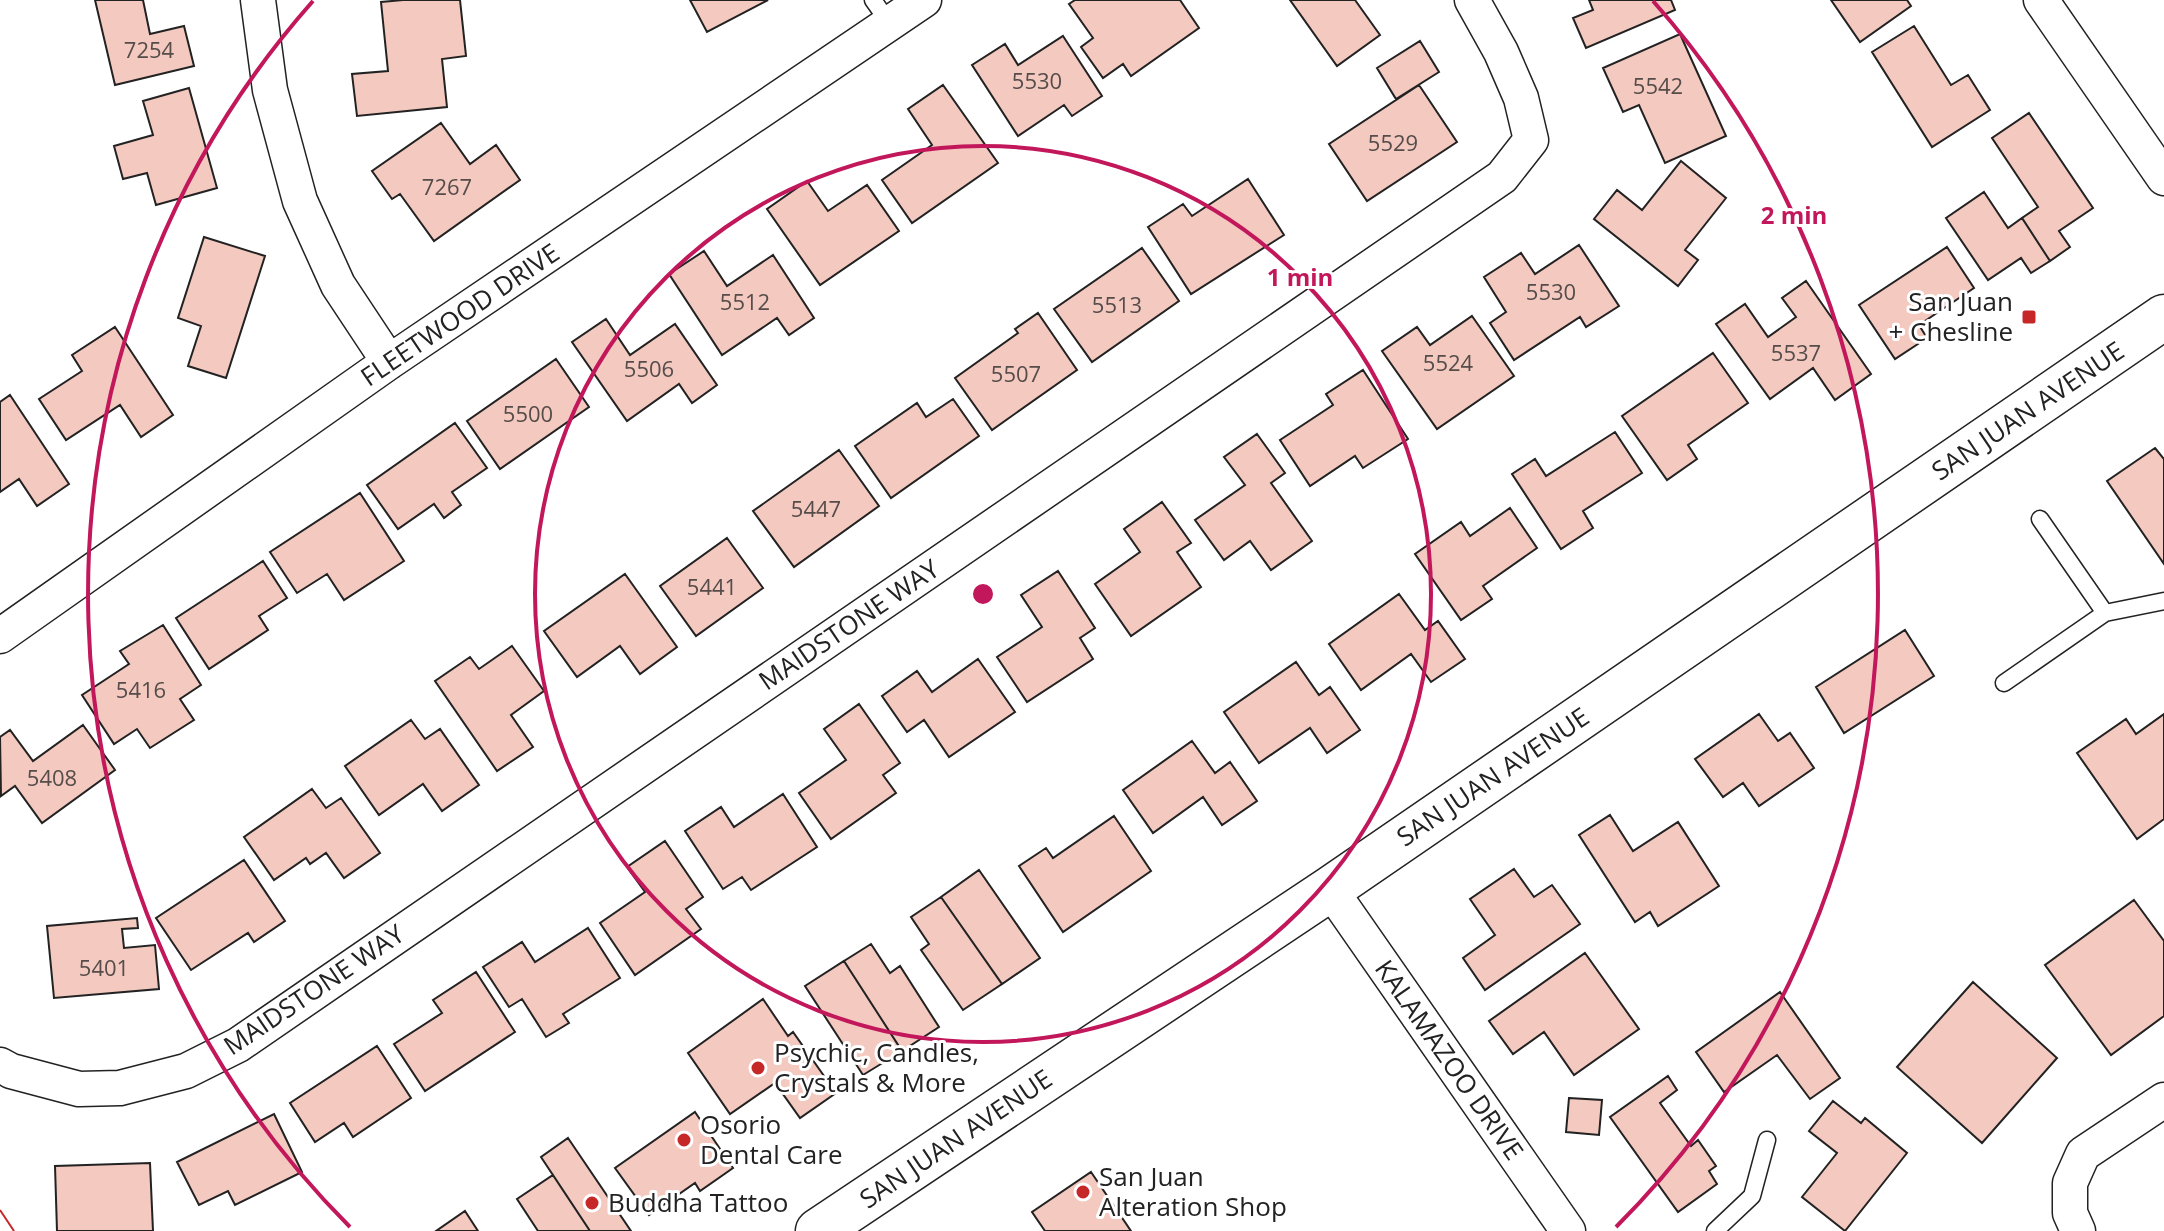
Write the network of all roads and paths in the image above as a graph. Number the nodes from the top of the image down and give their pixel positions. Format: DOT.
graph roads {
  1 [pos="258,0"];
  2 [pos="924,0"];
  3 [pos="1472,0"];
  4 [pos="2041,0"];
  5 [pos="881,12"];
  6 [pos="2164,178"];
  7 [pos="2164,317"];
  8 [pos="389,362"];
  9 [pos="2040,519"];
  10 [pos="2164,601"];
  11 [pos="2105,613"];
  12 [pos="0,636"];
  13 [pos="2004,683"];
  14 [pos="1330,889"];
  15 [pos="0,1065"];
  16 [pos="2164,1100"];
  17 [pos="1767,1140"];
  18 [pos="818,1231"];
  19 [pos="1568,1231"];
  20 [pos="1715,1231"];
  21 [pos="2078,1231"];
  1 -- 8 [label="street"];
  2 -- 5 [label="street, FLEETWOOD DRIVE"];
  3 -- 15 [label="street, MAIDSTONE WAY"];
  4 -- 6 [label="street"];
  5 -- 8 [label="street, FLEETWOOD DRIVE"];
  7 -- 14 [label="main road, SAN JUAN AVENUE"];
  8 -- 12 [label="street, FLEETWOOD DRIVE"];
  9 -- 11 [label="lane"];
  10 -- 11 [label="lane"];
  11 -- 13 [label="lane"];
  14 -- 18 [label="main road, SAN JUAN AVENUE"];
  14 -- 19 [label="street, KALAMAZOO DRIVE"];
  16 -- 21 [label="street"];
  17 -- 20 [label="lane"];
}
